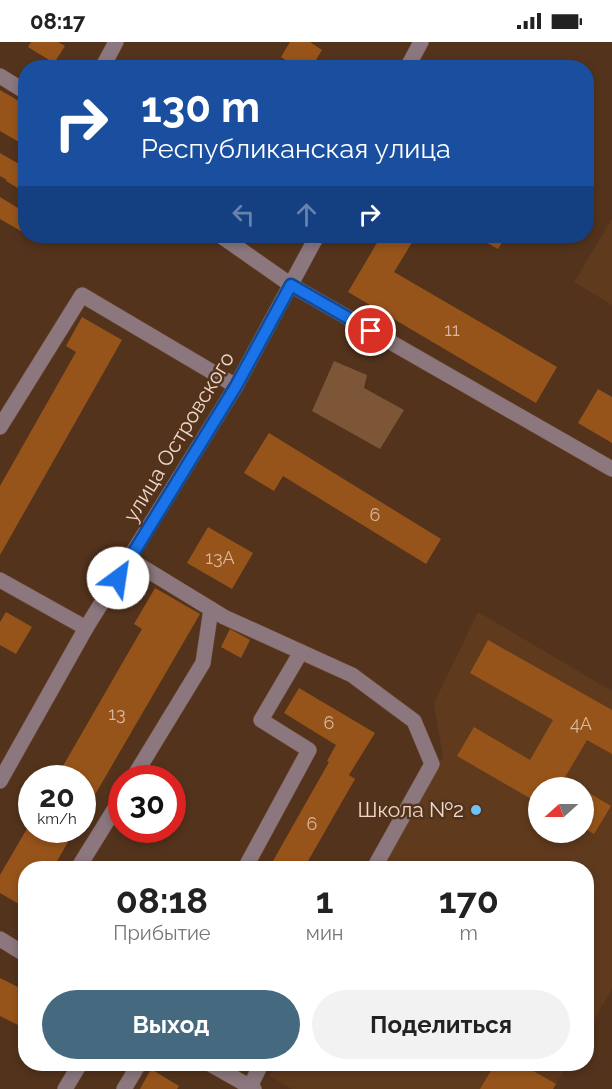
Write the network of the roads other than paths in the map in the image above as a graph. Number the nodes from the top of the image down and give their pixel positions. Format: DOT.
graph roads {
  1 [pos="116,42"];
  2 [pos="421,42"];
  3 [pos="106,60"];
  4 [pos="411,60"];
  5 [pos="0,76"];
  6 [pos="18,87"];
  7 [pos="231,243"];
  8 [pos="313,243"];
  9 [pos="291,285"];
  10 [pos="236,386"];
  11 [pos="0,427"];
  12 [pos="612,469"];
  13 [pos="129,559"];
  14 [pos="0,580"];
  15 [pos="211,609"];
  16 [pos="86,628"];
  17 [pos="301,652"];
  18 [pos="141,765"];
  19 [pos="0,782"];
  20 [pos="108,820"];
  21 [pos="82,861"];
  22 [pos="249,861"];
  23 [pos="378,861"];
  24 [pos="0,939"];
  25 [pos="18,950"];
  26 [pos="76,1071"];
  27 [pos="135,1071"];
  28 [pos="222,1071"];
  29 [pos="258,1071"];
  30 [pos="252,1088"];
  31 [pos="65,1089"];
  32 [pos="124,1089"];
  1 -- 3 [label="street"];
  2 -- 4 [label="street"];
  5 -- 6 [label="street"];
  7 -- 9 [label="street"];
  8 -- 9 [label="street, улица Островского"];
  9 -- 10 [label="street, улица Островского"];
  9 -- 12 [label="street"];
  10 -- 11 [label="street"];
  10 -- 13 [label="street, улица Островского"];
  13 -- 15 [label="street"];
  13 -- 16 [label="street, улица Островского"];
  14 -- 16 [label="street"];
  15 -- 17 [label="street"];
  15 -- 18 [label="street"];
  16 -- 19 [label="street, улица Островского"];
  17 -- 22 [label="street"];
  17 -- 23 [label="street"];
  20 -- 21 [label="street"];
  24 -- 25 [label="street"];
  26 -- 31 [label="street"];
  27 -- 32 [label="street"];
  28 -- 30 [label="street"];
  29 -- 30 [label="street"];
}
